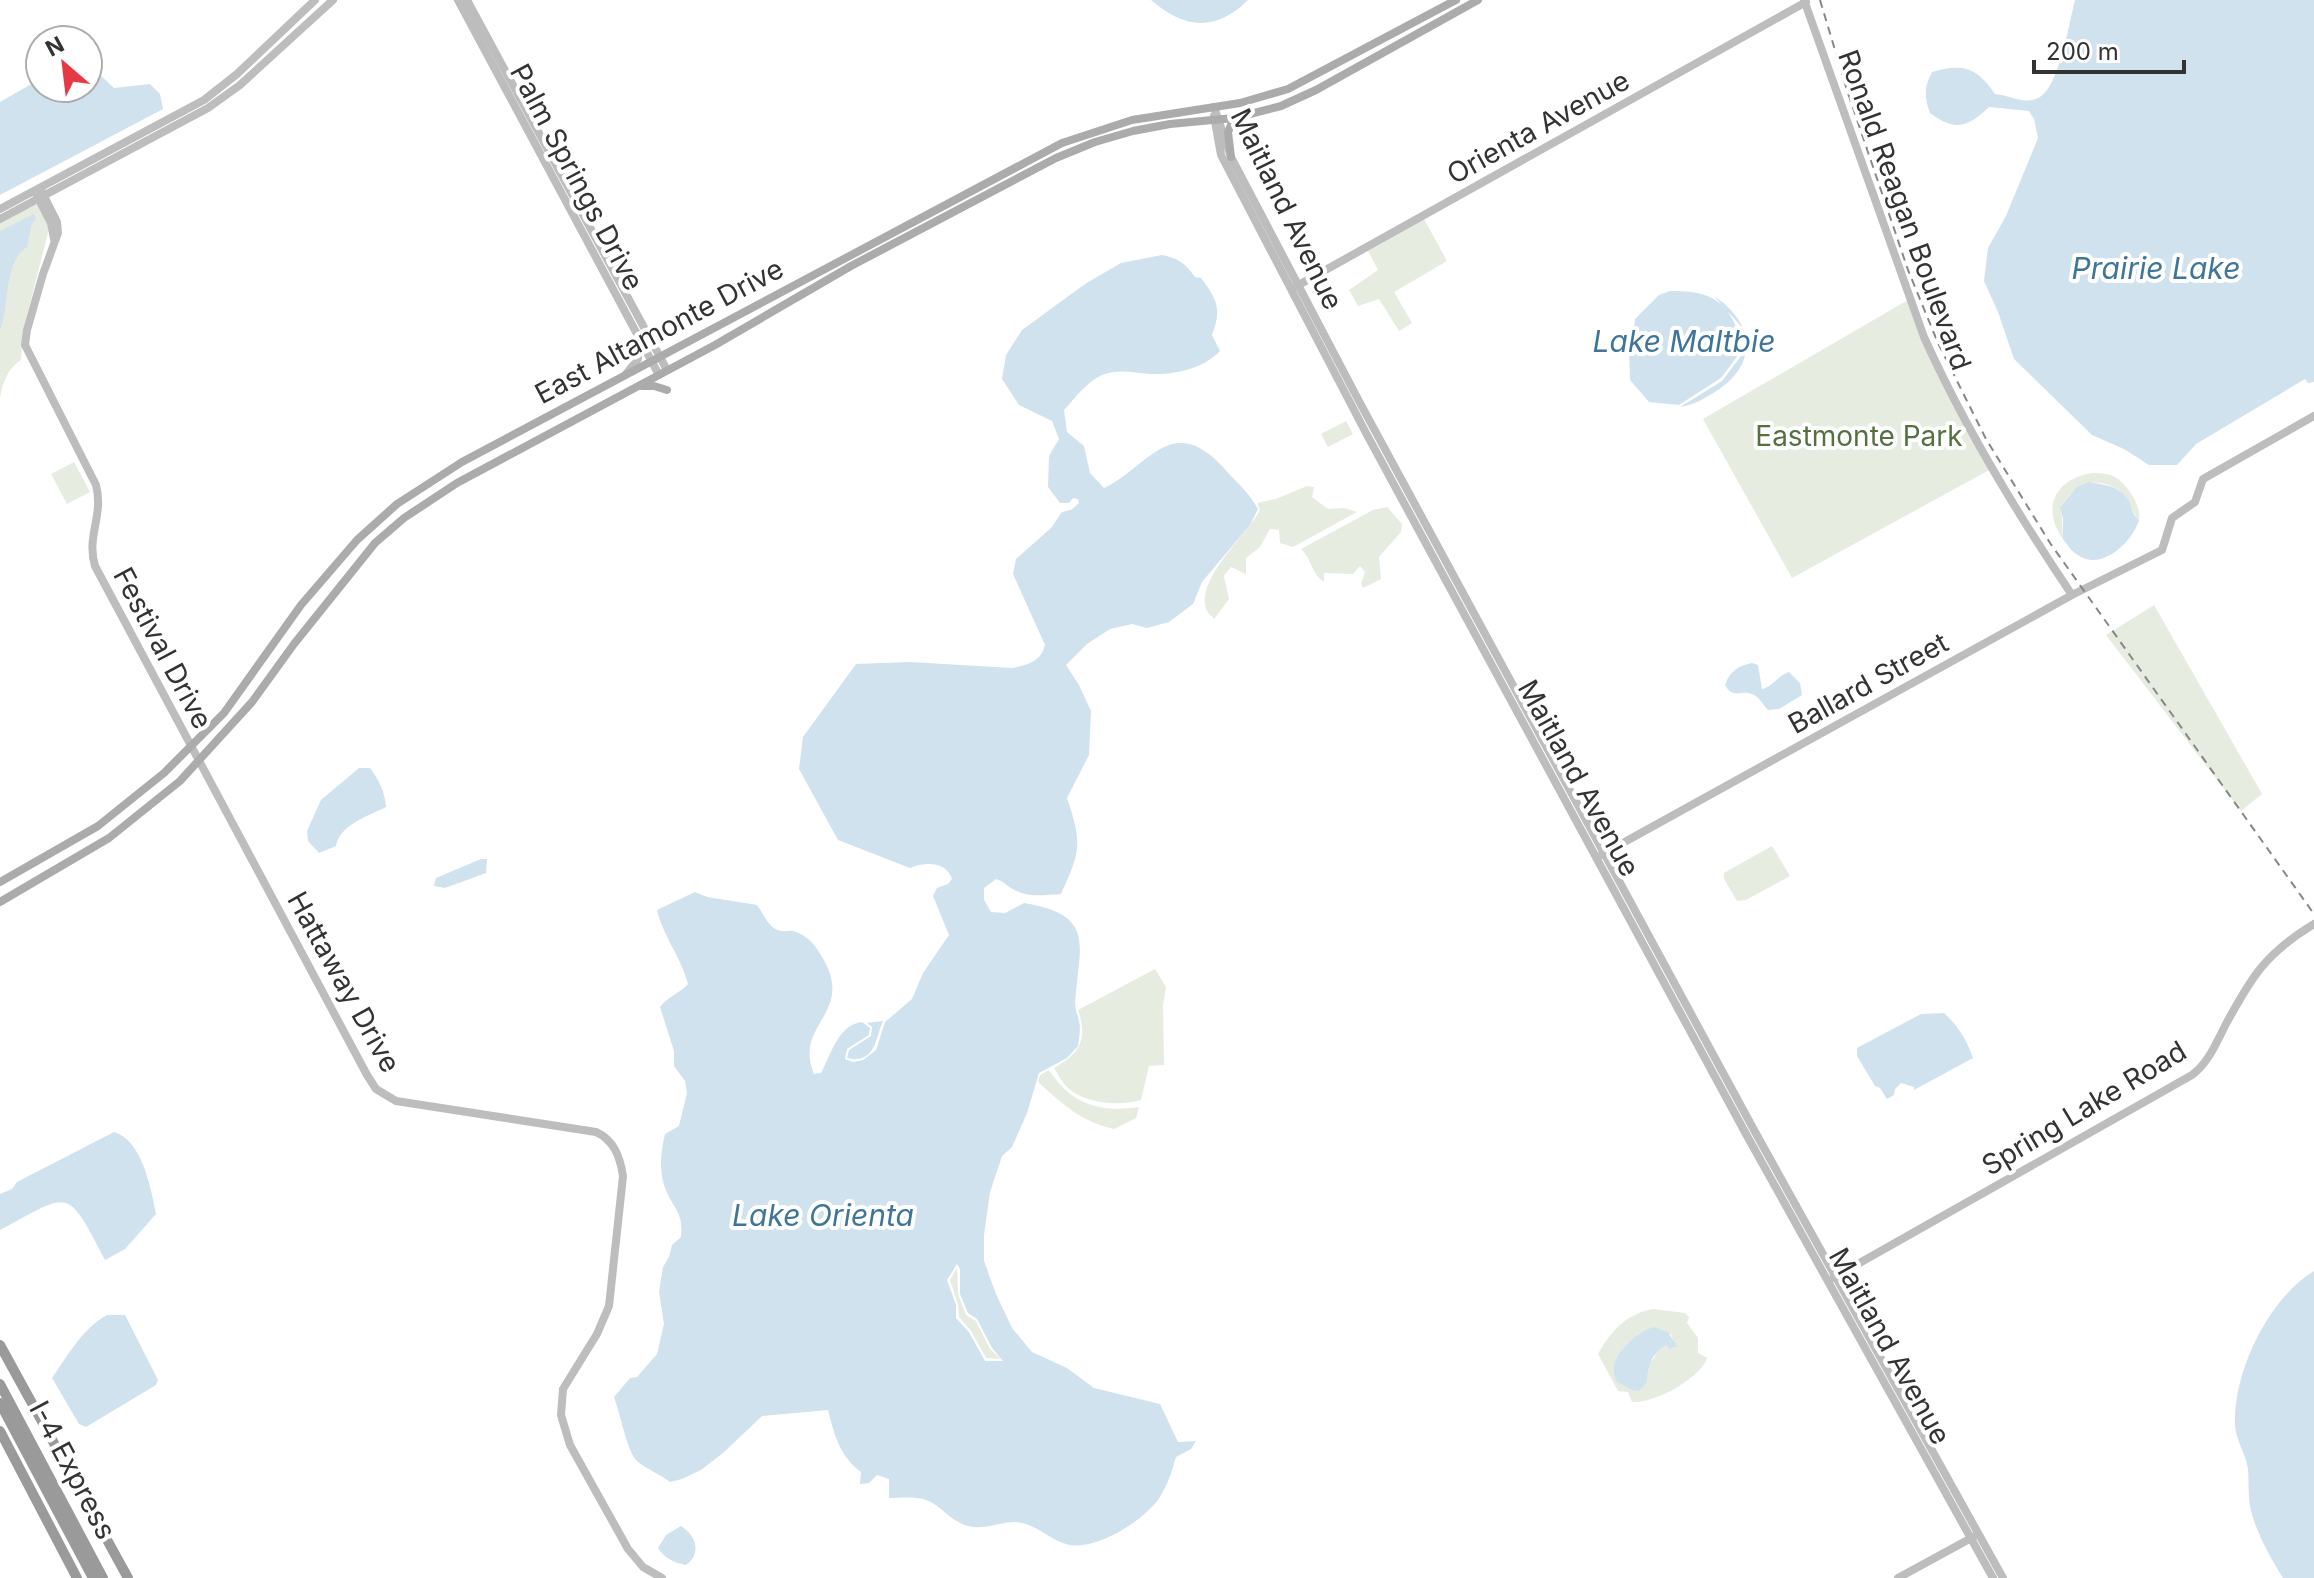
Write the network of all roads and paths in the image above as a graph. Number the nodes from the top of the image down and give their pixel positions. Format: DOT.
graph roads {
  1 [pos="315,0"];
  2 [pos="333,0"];
  3 [pos="458,0"];
  4 [pos="467,0"];
  5 [pos="1456,0"];
  6 [pos="1478,0"];
  7 [pos="1805,1"];
  8 [pos="1431,13"];
  9 [pos="1420,20"];
  10 [pos="1424,30"];
  11 [pos="1414,35"];
  12 [pos="1351,58"];
  13 [pos="1347,72"];
  14 [pos="1214,107"];
  15 [pos="1234,118"];
  16 [pos="1217,120"];
  17 [pos="1123,122"];
  18 [pos="1108,126"];
  19 [pos="1110,137"];
  20 [pos="1095,142"];
  21 [pos="1231,157"];
  22 [pos="986,183"];
  23 [pos="39,193"];
  24 [pos="979,199"];
  25 [pos="0,209"];
  26 [pos="0,219"];
  27 [pos="1295,287"];
  28 [pos="636,332"];
  29 [pos="656,359"];
  30 [pos="663,373"];
  31 [pos="626,374"];
  32 [pos="637,386"];
  33 [pos="667,390"];
  34 [pos="2314,416"];
  35 [pos="526,427"];
  36 [pos="534,442"];
  37 [pos="2072,595"];
  38 [pos="191,748"];
  39 [pos="199,762"];
  40 [pos="1600,855"];
  41 [pos="0,882"];
  42 [pos="0,902"];
  43 [pos="2314,924"];
  44 [pos="1833,1278"];
  45 [pos="0,1346"];
  46 [pos="0,1384"];
  47 [pos="1906,1401"];
  48 [pos="0,1403"];
  49 [pos="1903,1415"];
  50 [pos="0,1431"];
  51 [pos="1974,1537"];
  52 [pos="77,1578"];
  53 [pos="93,1578"];
  54 [pos="103,1578"];
  55 [pos="128,1578"];
  56 [pos="662,1578"];
  57 [pos="1898,1578"];
  58 [pos="1993,1578"];
  59 [pos="2003,1578"];
  1 -- 23 [label="street"];
  2 -- 23 [label="street"];
  3 -- 28 [label="street, Palm Springs Drive"];
  4 -- 29 [label="street, Palm Springs Drive"];
  5 -- 8 [label="main road, East Altamonte Drive"];
  6 -- 10 [label="main road"];
  7 -- 27 [label="street, Orienta Avenue"];
  7 -- 37 [label="street, Ronald Reagan Boulevard"];
  8 -- 9 [label="main road, East Altamonte Drive"];
  8 -- 10 [label="main road"];
  9 -- 11 [label="main road"];
  9 -- 12 [label="main road, East Altamonte Drive"];
  10 -- 11 [label="main road"];
  11 -- 13 [label="main road"];
  12 -- 13 [label="main road"];
  12 -- 14 [label="main road, East Altamonte Drive"];
  13 -- 15 [label="main road"];
  14 -- 16 [label="street, Maitland Avenue"];
  14 -- 17 [label="main road, East Altamonte Drive"];
  15 -- 16 [label="main road"];
  15 -- 21 [label="main road"];
  16 -- 19 [label="main road"];
  16 -- 21 [label="street, Maitland Avenue"];
  16 -- 27 [label="street, Maitland Avenue"];
  17 -- 18 [label="main road, East Altamonte Drive"];
  17 -- 19 [label="main road"];
  18 -- 20 [label="main road"];
  18 -- 22 [label="main road, East Altamonte Drive"];
  19 -- 20 [label="main road"];
  20 -- 24 [label="main road"];
  21 -- 27 [label="street, Maitland Avenue"];
  22 -- 24 [label="main road"];
  22 -- 29 [label="main road, East Altamonte Drive"];
  23 -- 25 [label="street"];
  23 -- 26 [label="street"];
  23 -- 38 [label="street, Festival Drive"];
  24 -- 30 [label="main road"];
  27 -- 40 [label="street, Maitland Avenue"];
  28 -- 29 [label="street, Palm Springs Drive"];
  28 -- 31 [label="street"];
  29 -- 30 [label="street, Palm Springs Drive"];
  29 -- 31 [label="main road, East Altamonte Drive"];
  30 -- 32 [label="main road"];
  31 -- 35 [label="main road, East Altamonte Drive"];
  32 -- 33 [label="main road"];
  32 -- 36 [label="main road"];
  34 -- 37 [label="street, Ballard Street"];
  35 -- 36 [label="main road"];
  35 -- 38 [label="main road, East Altamonte Drive"];
  36 -- 39 [label="main road"];
  37 -- 40 [label="street, Ballard Street"];
  38 -- 39 [label="street, Festival Drive"];
  38 -- 41 [label="main road, East Altamonte Drive"];
  39 -- 42 [label="main road"];
  39 -- 56 [label="street, Hattaway Drive"];
  40 -- 44 [label="street, Maitland Avenue"];
  43 -- 44 [label="street, Spring Lake Road"];
  44 -- 47 [label="street, Maitland Avenue"];
  44 -- 49 [label="street, Maitland Avenue"];
  45 -- 55 [label="highway"];
  46 -- 54 [label="highway, I-4 Express"];
  47 -- 49 [label="street"];
  47 -- 51 [label="street, Maitland Avenue"];
  48 -- 53 [label="highway, I-4 Express"];
  49 -- 51 [label="street, Maitland Avenue"];
  50 -- 52 [label="highway"];
  51 -- 57 [label="street"];
  51 -- 58 [label="street, Maitland Avenue"];
  51 -- 59 [label="street, Maitland Avenue"];
}
